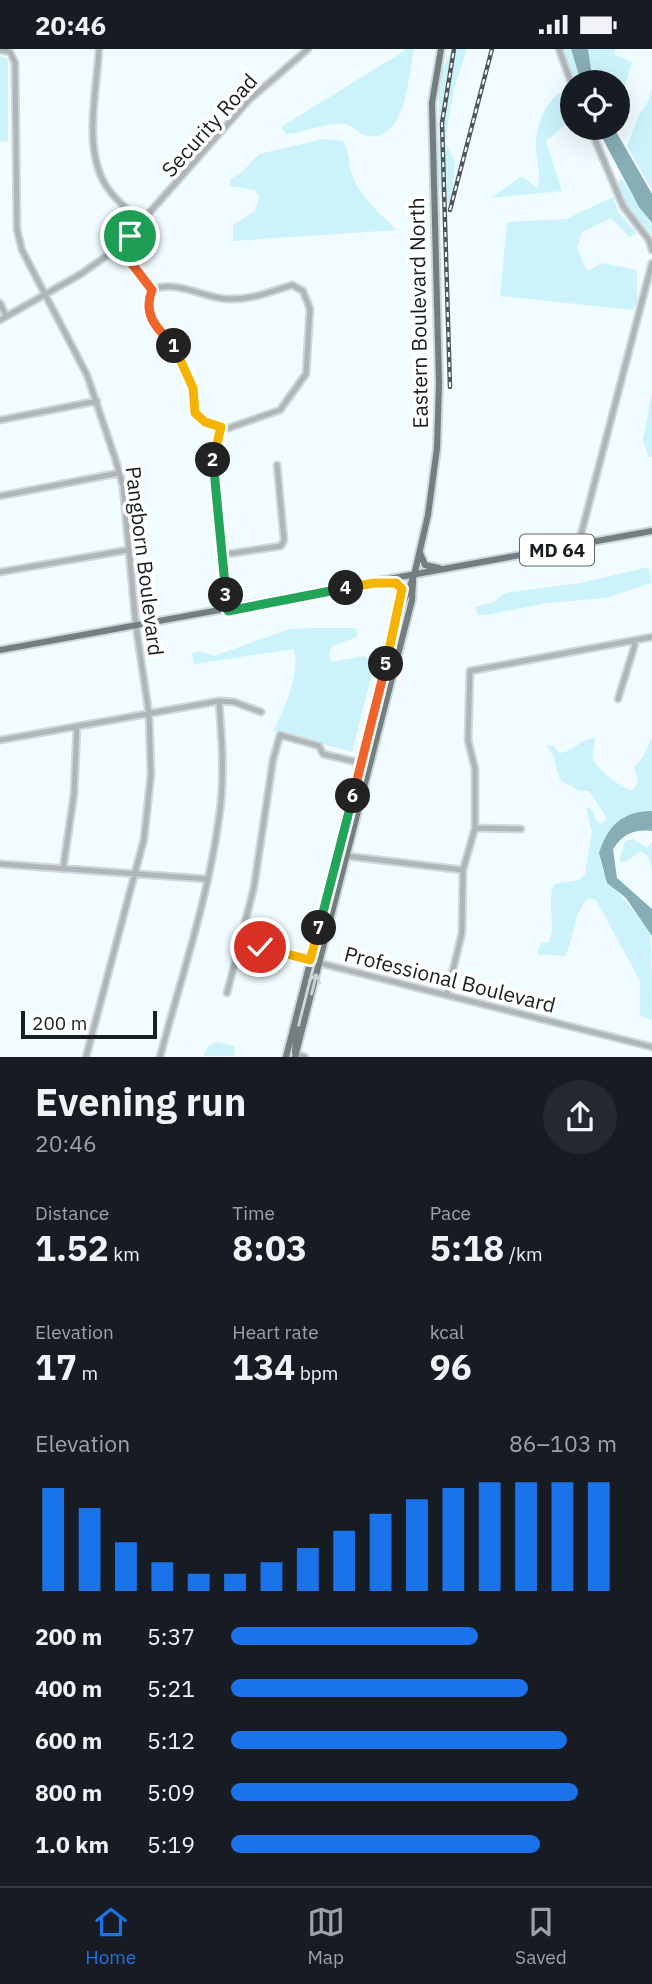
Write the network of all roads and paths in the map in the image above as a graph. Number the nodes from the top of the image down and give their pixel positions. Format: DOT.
graph roads {
  1 [pos="99,49"];
  2 [pos="308,49"];
  3 [pos="441,49"];
  4 [pos="559,49"];
  5 [pos="0,50"];
  6 [pos="567,70"];
  7 [pos="595,140"];
  8 [pos="143,222"];
  9 [pos="119,247"];
  10 [pos="652,250"];
  11 [pos="652,263"];
  12 [pos="651,271"];
  13 [pos="152,290"];
  14 [pos="47,294"];
  15 [pos="0,303"];
  16 [pos="6,316"];
  17 [pos="0,320"];
  18 [pos="96,401"];
  19 [pos="0,420"];
  20 [pos="221,427"];
  21 [pos="276,465"];
  22 [pos="119,473"];
  23 [pos="0,496"];
  24 [pos="652,531"];
  25 [pos="578,546"];
  26 [pos="128,550"];
  27 [pos="419,553"];
  28 [pos="220,555"];
  29 [pos="462,566"];
  30 [pos="0,572"];
  31 [pos="414,576"];
  32 [pos="374,583"];
  33 [pos="228,611"];
  34 [pos="399,613"];
  35 [pos="136,626"];
  36 [pos="652,638"];
  37 [pos="636,641"];
  38 [pos="0,650"];
  39 [pos="618,699"];
  40 [pos="219,701"];
  41 [pos="261,712"];
  42 [pos="149,713"];
  43 [pos="77,726"];
  44 [pos="0,740"];
  45 [pos="361,763"];
  46 [pos="352,800"];
  47 [pos="358,809"];
  48 [pos="475,828"];
  49 [pos="521,829"];
  50 [pos="346,856"];
  51 [pos="0,865"];
  52 [pos="63,869"];
  53 [pos="463,870"];
  54 [pos="136,872"];
  55 [pos="207,879"];
  56 [pos="240,943"];
  57 [pos="310,960"];
  58 [pos="319,962"];
  59 [pos="227,993"];
  60 [pos="447,995"];
  61 [pos="299,1004"];
  62 [pos="652,1047"];
  63 [pos="86,1056"];
  64 [pos="160,1056"];
  65 [pos="286,1056"];
  66 [pos="295,1056"];
  67 [pos="305,1056"];
  1 -- 8 [label="street"];
  2 -- 8 [label="street, Security Road"];
  3 -- 27 [label="main road, Eastern Boulevard North"];
  4 -- 6 [label="street"];
  5 -- 14 [label="street, Pangborn Boulevard"];
  7 -- 10 [label="street"];
  8 -- 9 [label="street, Security Road"];
  9 -- 13 [label="street"];
  9 -- 14 [label="street, Security Road"];
  11 -- 12 [label="street"];
  12 -- 25 [label="street"];
  13 -- 20 [label="street"];
  13 -- 20 [label="street"];
  14 -- 16 [label="street, Security Road"];
  14 -- 18 [label="street, Pangborn Boulevard"];
  15 -- 16 [label="street"];
  16 -- 17 [label="street, Security Road"];
  18 -- 19 [label="street"];
  18 -- 22 [label="street, Pangborn Boulevard"];
  20 -- 28 [label="street"];
  21 -- 28 [label="street"];
  22 -- 23 [label="street"];
  22 -- 26 [label="street, Pangborn Boulevard"];
  24 -- 25 [label="main road, MD 64"];
  25 -- 29 [label="main road, MD 64"];
  26 -- 30 [label="street"];
  26 -- 35 [label="street, Pangborn Boulevard"];
  27 -- 29 [label="main road"];
  27 -- 31 [label="main road, Eastern Boulevard North"];
  28 -- 33 [label="street"];
  29 -- 31 [label="main road, MD 64"];
  31 -- 32 [label="main road, MD 64"];
  31 -- 34 [label="main road, Eastern Boulevard North"];
  31 -- 47 [label="main road, Eastern Boulevard North"];
  32 -- 33 [label="main road, MD 64"];
  32 -- 34 [label="main road"];
  33 -- 35 [label="main road, MD 64"];
  34 -- 45 [label="main road, Eastern Boulevard North"];
  35 -- 38 [label="main road, MD 64"];
  35 -- 42 [label="street, Pangborn Boulevard"];
  36 -- 37 [label="street"];
  37 -- 39 [label="street"];
  37 -- 48 [label="street"];
  40 -- 41 [label="street"];
  40 -- 42 [label="street"];
  40 -- 55 [label="street"];
  42 -- 43 [label="street"];
  42 -- 54 [label="street, Pangborn Boulevard"];
  43 -- 44 [label="street"];
  43 -- 52 [label="street"];
  45 -- 46 [label="main road, Eastern Boulevard North"];
  45 -- 47 [label="main road"];
  45 -- 56 [label="street"];
  46 -- 50 [label="main road"];
  46 -- 57 [label="main road, Eastern Boulevard North"];
  47 -- 50 [label="main road, Eastern Boulevard North"];
  48 -- 49 [label="street"];
  48 -- 53 [label="street"];
  50 -- 53 [label="street"];
  50 -- 58 [label="main road, Eastern Boulevard North"];
  51 -- 52 [label="street"];
  52 -- 54 [label="street"];
  53 -- 60 [label="street"];
  54 -- 55 [label="street"];
  54 -- 63 [label="street, Pangborn Boulevard"];
  55 -- 64 [label="street"];
  56 -- 57 [label="street, Professional Boulevard"];
  56 -- 59 [label="street"];
  57 -- 58 [label="street, Professional Boulevard"];
  57 -- 61 [label="main road, Eastern Boulevard North"];
  58 -- 60 [label="street, Professional Boulevard"];
  66 -- 58 [label="main road, Eastern Boulevard North, one-way"];
  60 -- 62 [label="street, Professional Boulevard"];
  61 -- 65 [label="main road, Eastern Boulevard North"];
  61 -- 66 [label="main road"];
  66 -- 67 [label="street"];
}
